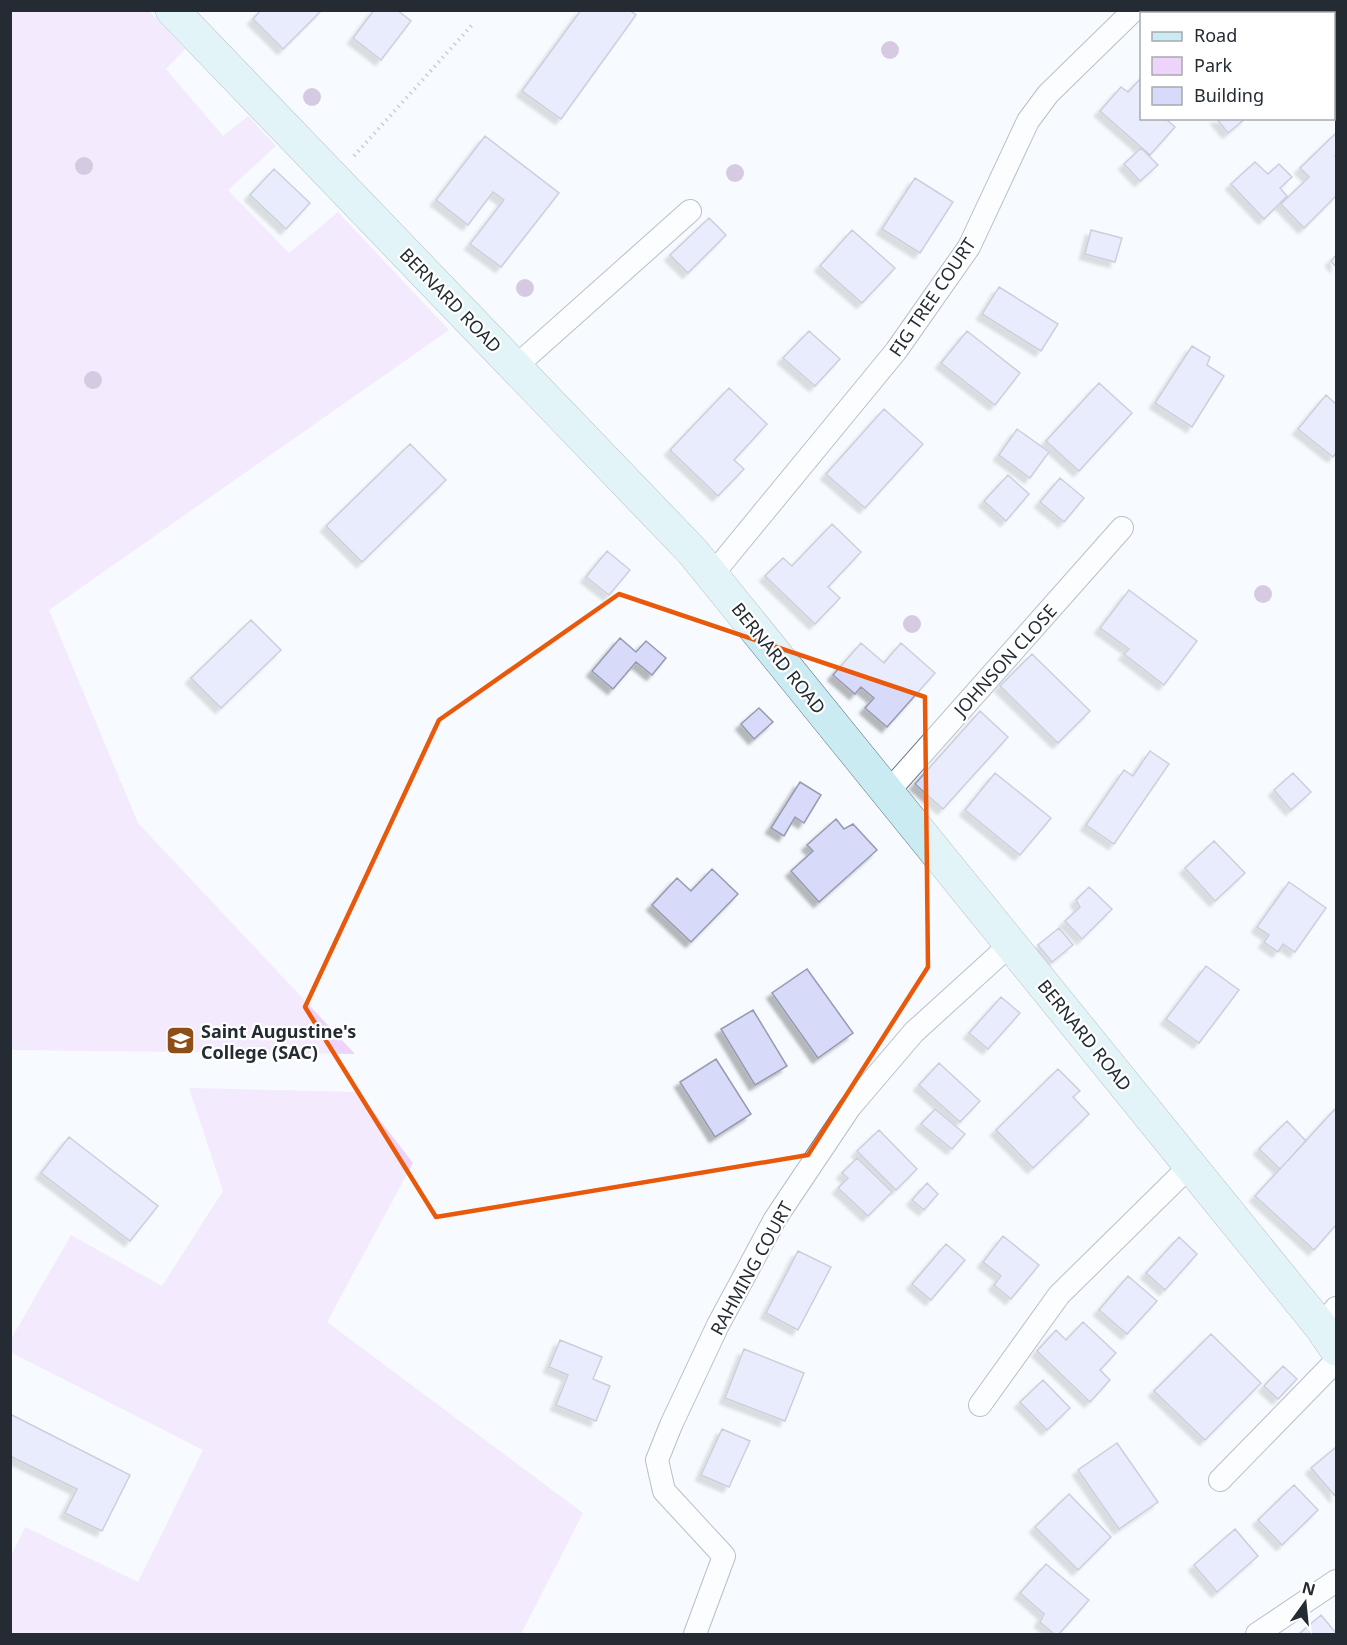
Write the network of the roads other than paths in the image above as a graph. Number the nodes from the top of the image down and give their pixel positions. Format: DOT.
graph roads {
  1 [pos="171,10"];
  2 [pos="1134,10"];
  3 [pos="690,211"];
  4 [pos="515,367"];
  5 [pos="1122,528"];
  6 [pos="712,575"];
  7 [pos="888,792"];
  8 [pos="1011,944"];
  9 [pos="1191,1166"];
  10 [pos="1331,1328"];
  11 [pos="1336,1361"];
  12 [pos="980,1405"];
  13 [pos="1220,1480"];
  14 [pos="1336,1581"];
  15 [pos="695,1635"];
  16 [pos="1257,1635"];
  1 -- 4 [label="main road, BERNARD ROAD"];
  2 -- 6 [label="street, FIG TREE COURT"];
  3 -- 4 [label="street"];
  4 -- 6 [label="main road, BERNARD ROAD"];
  5 -- 7 [label="street, JOHNSON CLOSE"];
  6 -- 7 [label="main road, BERNARD ROAD"];
  7 -- 8 [label="main road, BERNARD ROAD"];
  8 -- 9 [label="main road, BERNARD ROAD"];
  8 -- 15 [label="street, RAHMING COURT"];
  9 -- 10 [label="main road, BERNARD ROAD"];
  9 -- 12 [label="street"];
  11 -- 13 [label="street"];
  14 -- 16 [label="street"];
}
